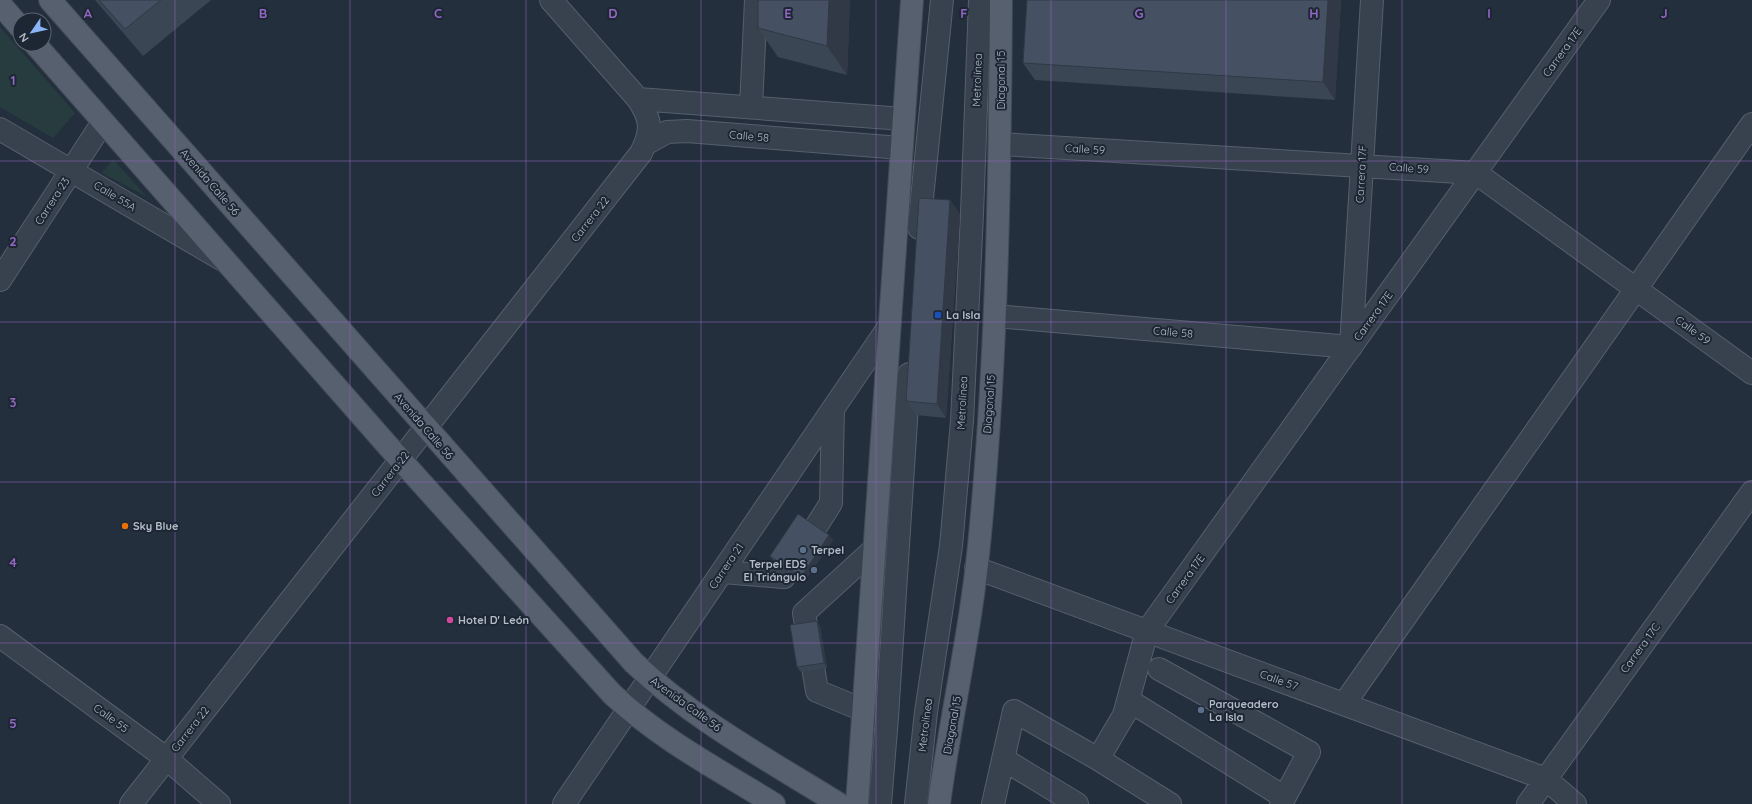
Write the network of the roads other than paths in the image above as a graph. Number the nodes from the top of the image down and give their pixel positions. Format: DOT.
graph roads {
  1 [pos="50,0"];
  2 [pos="551,0"];
  3 [pos="756,0"];
  4 [pos="912,0"];
  5 [pos="942,0"];
  6 [pos="980,0"];
  7 [pos="1001,0"];
  8 [pos="1372,0"];
  9 [pos="1599,0"];
  10 [pos="0,4"];
  11 [pos="12,18"];
  12 [pos="42,52"];
  13 [pos="638,99"];
  14 [pos="751,107"];
  15 [pos="903,119"];
  16 [pos="103,122"];
  17 [pos="1752,124"];
  18 [pos="0,129"];
  19 [pos="647,143"];
  20 [pos="1000,144"];
  21 [pos="901,148"];
  22 [pos="1362,166"];
  23 [pos="71,171"];
  24 [pos="1476,172"];
  25 [pos="917,247"];
  26 [pos="229,264"];
  27 [pos="0,280"];
  28 [pos="1636,289"];
  29 [pos="996,316"];
  30 [pos="888,328"];
  31 [pos="1351,347"];
  32 [pos="910,356"];
  33 [pos="1752,373"];
  34 [pos="833,409"];
  35 [pos="426,428"];
  36 [pos="401,461"];
  37 [pos="1752,492"];
  38 [pos="873,550"];
  39 [pos="976,568"];
  40 [pos="723,572"];
  41 [pos="1147,631"];
  42 [pos="0,636"];
  43 [pos="1178,643"];
  44 [pos="1159,668"];
  45 [pos="650,678"];
  46 [pos="1344,704"];
  47 [pos="1129,709"];
  48 [pos="629,710"];
  49 [pos="862,710"];
  50 [pos="167,759"];
  51 [pos="1003,759"];
  52 [pos="1098,759"];
  53 [pos="1546,779"];
  54 [pos="1283,801"];
  55 [pos="131,804"];
  56 [pos="219,804"];
  57 [pos="564,804"];
  58 [pos="774,804"];
  59 [pos="840,804"];
  60 [pos="856,804"];
  61 [pos="880,804"];
  62 [pos="916,804"];
  63 [pos="939,804"];
  64 [pos="993,804"];
  65 [pos="1077,804"];
  66 [pos="1170,804"];
  67 [pos="1528,804"];
  68 [pos="1575,804"];
  1 -- 35 [label="main road, Avenida Calle 56"];
  2 -- 13 [label="street"];
  3 -- 14 [label="street"];
  4 -- 15 [label="main road"];
  5 -- 25 [label="street"];
  6 -- 62 [label="street, Metrolínea"];
  7 -- 20 [label="main road, Diagonal 15"];
  8 -- 22 [label="street, Carrera 17F"];
  9 -- 24 [label="street, Carrera 17E"];
  10 -- 11 [label="main road"];
  12 -- 16 [label="main road"];
  13 -- 14 [label="street"];
  13 -- 19 [label="street"];
  14 -- 15 [label="street"];
  15 -- 21 [label="main road"];
  16 -- 23 [label="street, Carrera 23"];
  16 -- 26 [label="main road"];
  17 -- 28 [label="street"];
  18 -- 23 [label="street, Calle 55A"];
  19 -- 21 [label="street, Calle 58"];
  19 -- 35 [label="street, Carrera 22"];
  20 -- 22 [label="street, Calle 59"];
  20 -- 29 [label="main road, Diagonal 15"];
  21 -- 30 [label="main road"];
  22 -- 24 [label="street, Calle 59"];
  22 -- 31 [label="street, Carrera 17F"];
  23 -- 26 [label="street, Calle 55A"];
  23 -- 27 [label="street, Carrera 23"];
  24 -- 28 [label="street, Calle 59"];
  24 -- 31 [label="street, Carrera 17E"];
  26 -- 36 [label="main road"];
  28 -- 33 [label="street, Calle 59"];
  28 -- 46 [label="street"];
  29 -- 31 [label="street, Calle 58"];
  29 -- 39 [label="main road, Diagonal 15"];
  30 -- 34 [label="street, Carrera 21"];
  30 -- 38 [label="main road"];
  31 -- 41 [label="street, Carrera 17E"];
  32 -- 61 [label="street"];
  34 -- 40 [label="street, Carrera 21"];
  34 -- 40 [label="street"];
  35 -- 36 [label="street, Carrera 22"];
  35 -- 45 [label="main road, Avenida Calle 56"];
  36 -- 48 [label="main road"];
  36 -- 50 [label="street, Carrera 22"];
  37 -- 53 [label="street, Carrera 17C"];
  38 -- 49 [label="main road"];
  38 -- 49 [label="street"];
  39 -- 41 [label="street, Calle 57"];
  39 -- 63 [label="main road, Diagonal 15"];
  40 -- 45 [label="street, Carrera 21"];
  41 -- 43 [label="street, Calle 57"];
  41 -- 47 [label="street"];
  42 -- 50 [label="street, Calle 55"];
  43 -- 44 [label="street"];
  43 -- 46 [label="street, Calle 57"];
  44 -- 47 [label="street"];
  44 -- 54 [label="street"];
  45 -- 48 [label="street, Carrera 21"];
  45 -- 59 [label="main road, Avenida Calle 56"];
  46 -- 53 [label="street, Calle 57"];
  47 -- 52 [label="street"];
  47 -- 54 [label="street"];
  48 -- 57 [label="street, Carrera 21"];
  48 -- 58 [label="main road"];
  49 -- 60 [label="main road"];
  50 -- 55 [label="street, Carrera 22"];
  50 -- 56 [label="street, Calle 55"];
  51 -- 52 [label="street"];
  51 -- 64 [label="street"];
  51 -- 65 [label="street"];
  52 -- 66 [label="street"];
  53 -- 67 [label="street, Carrera 17C"];
  53 -- 68 [label="street, Calle 57"];
}
